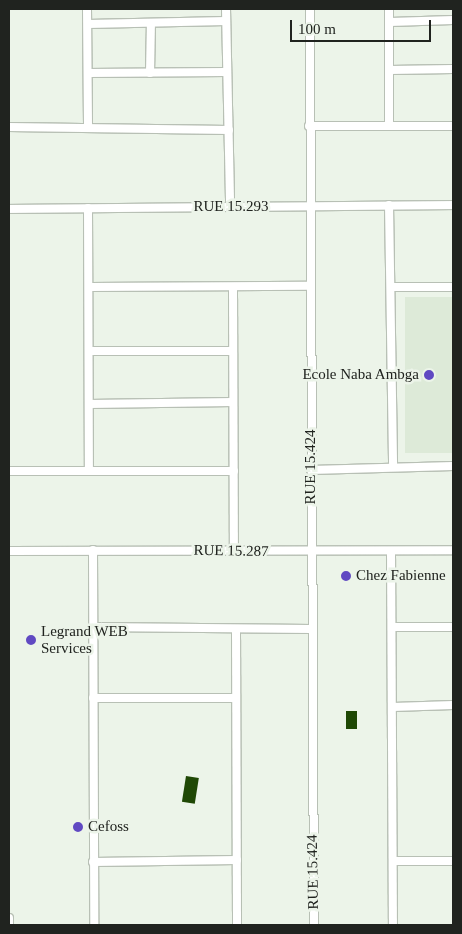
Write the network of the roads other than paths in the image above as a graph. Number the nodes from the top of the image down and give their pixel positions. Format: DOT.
graph roads {
  1 [pos="87,9"];
  2 [pos="226,9"];
  3 [pos="310,9"];
  4 [pos="389,9"];
  5 [pos="453,20"];
  6 [pos="226,21"];
  7 [pos="390,22"];
  8 [pos="151,23"];
  9 [pos="88,24"];
  10 [pos="453,69"];
  11 [pos="390,70"];
  12 [pos="226,72"];
  13 [pos="88,73"];
  14 [pos="150,73"];
  15 [pos="309,126"];
  16 [pos="389,126"];
  17 [pos="453,126"];
  18 [pos="9,127"];
  19 [pos="88,128"];
  20 [pos="229,130"];
  21 [pos="388,205"];
  22 [pos="453,205"];
  23 [pos="230,206"];
  24 [pos="309,207"];
  25 [pos="88,208"];
  26 [pos="9,209"];
  27 [pos="310,286"];
  28 [pos="90,287"];
  29 [pos="391,287"];
  30 [pos="453,287"];
  31 [pos="233,289"];
  32 [pos="89,351"];
  33 [pos="232,351"];
  34 [pos="233,402"];
  35 [pos="89,404"];
  36 [pos="453,466"];
  37 [pos="393,467"];
  38 [pos="312,470"];
  39 [pos="9,471"];
  40 [pos="89,471"];
  41 [pos="234,471"];
  42 [pos="92,550"];
  43 [pos="234,550"];
  44 [pos="453,550"];
  45 [pos="9,551"];
  46 [pos="310,552"];
  47 [pos="391,552"];
  48 [pos="93,627"];
  49 [pos="392,627"];
  50 [pos="453,627"];
  51 [pos="311,629"];
  52 [pos="236,630"];
  53 [pos="93,698"];
  54 [pos="236,698"];
  55 [pos="453,705"];
  56 [pos="393,707"];
  57 [pos="237,860"];
  58 [pos="453,860"];
  59 [pos="94,862"];
  60 [pos="393,862"];
  61 [pos="9,918"];
  62 [pos="9,925"];
  63 [pos="94,925"];
  64 [pos="237,925"];
  65 [pos="314,925"];
  66 [pos="393,925"];
  1 -- 9 [label="street"];
  2 -- 6 [label="street"];
  3 -- 15 [label="street, RUE 15.424"];
  4 -- 7 [label="street"];
  5 -- 7 [label="street"];
  6 -- 8 [label="street"];
  6 -- 12 [label="street"];
  7 -- 11 [label="street"];
  8 -- 9 [label="street"];
  8 -- 14 [label="street"];
  9 -- 13 [label="street"];
  10 -- 11 [label="street"];
  11 -- 16 [label="street"];
  12 -- 14 [label="street"];
  12 -- 20 [label="street"];
  13 -- 14 [label="street"];
  13 -- 19 [label="street"];
  15 -- 16 [label="street"];
  15 -- 24 [label="street, RUE 15.424"];
  16 -- 17 [label="street"];
  18 -- 19 [label="street"];
  19 -- 20 [label="street"];
  20 -- 23 [label="street"];
  21 -- 22 [label="street, RUE 15.293"];
  21 -- 24 [label="street, RUE 15.293"];
  21 -- 29 [label="street"];
  23 -- 24 [label="street, RUE 15.293"];
  23 -- 25 [label="street, RUE 15.293"];
  24 -- 27 [label="street, RUE 15.424"];
  25 -- 26 [label="street, RUE 15.293"];
  25 -- 28 [label="street"];
  27 -- 31 [label="street"];
  27 -- 38 [label="street, RUE 15.424"];
  28 -- 31 [label="street"];
  28 -- 32 [label="street"];
  29 -- 30 [label="street"];
  29 -- 37 [label="street"];
  31 -- 33 [label="street"];
  32 -- 33 [label="street"];
  32 -- 35 [label="street"];
  33 -- 34 [label="street"];
  34 -- 35 [label="street"];
  34 -- 41 [label="street"];
  35 -- 40 [label="street"];
  36 -- 37 [label="street"];
  37 -- 38 [label="street"];
  38 -- 46 [label="street, RUE 15.424"];
  39 -- 40 [label="street"];
  40 -- 41 [label="street"];
  41 -- 43 [label="street"];
  42 -- 43 [label="street, RUE 15.287"];
  42 -- 45 [label="street, RUE 15.287"];
  42 -- 48 [label="street"];
  43 -- 46 [label="street, RUE 15.287"];
  44 -- 47 [label="street, RUE 15.287"];
  46 -- 47 [label="street, RUE 15.287"];
  46 -- 51 [label="street, RUE 15.424"];
  47 -- 49 [label="street"];
  48 -- 52 [label="street"];
  48 -- 53 [label="street"];
  49 -- 50 [label="street"];
  49 -- 56 [label="street"];
  51 -- 52 [label="street"];
  51 -- 65 [label="street, RUE 15.424"];
  52 -- 54 [label="street"];
  53 -- 54 [label="street"];
  53 -- 59 [label="street"];
  54 -- 57 [label="street"];
  55 -- 56 [label="street"];
  56 -- 60 [label="street"];
  57 -- 59 [label="street"];
  57 -- 64 [label="street"];
  58 -- 60 [label="street"];
  59 -- 63 [label="street"];
  60 -- 66 [label="street"];
  61 -- 62 [label="street"];
}
